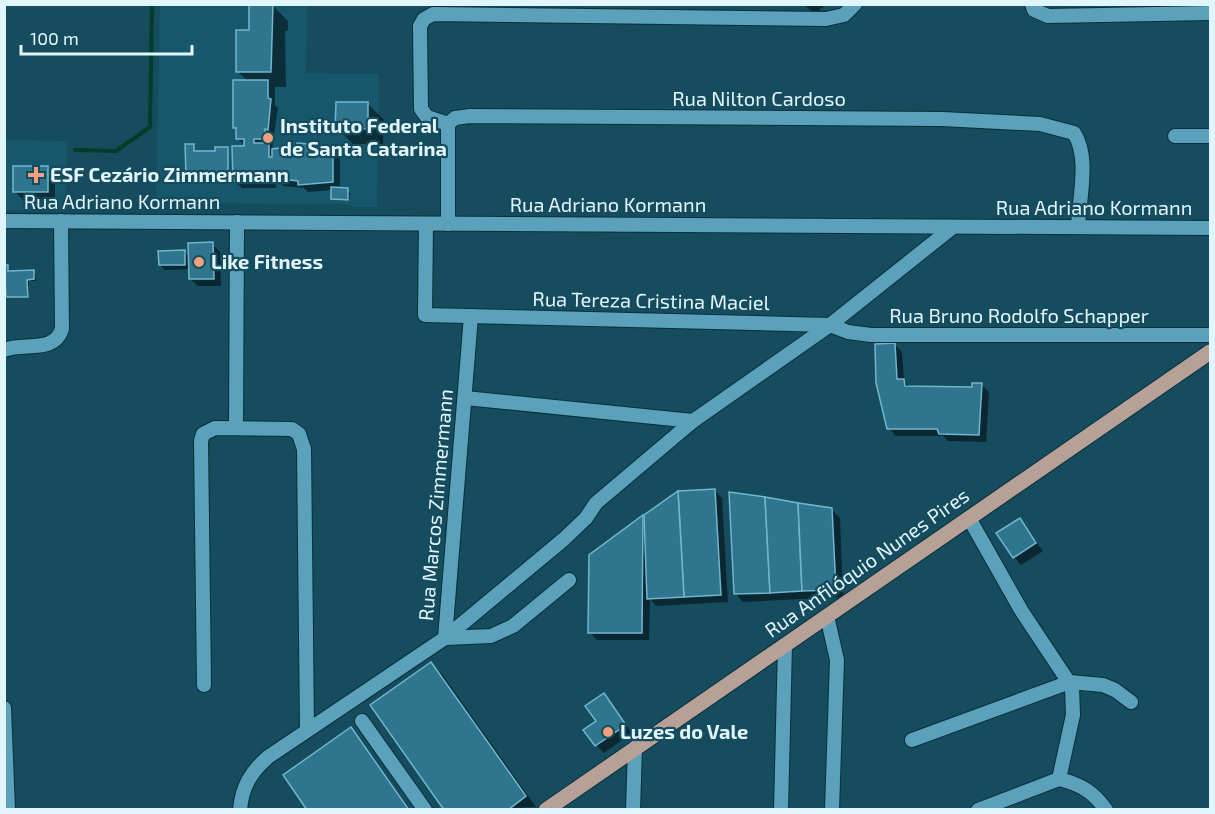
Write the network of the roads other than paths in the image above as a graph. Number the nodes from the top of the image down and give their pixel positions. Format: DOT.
graph roads {
  1 [pos="855,4"];
  2 [pos="1032,4"];
  3 [pos="466,9"];
  4 [pos="1210,13"];
  5 [pos="448,124"];
  6 [pos="1175,136"];
  7 [pos="1210,136"];
  8 [pos="4,221"];
  9 [pos="61,221"];
  10 [pos="237,222"];
  11 [pos="426,224"];
  12 [pos="448,224"];
  13 [pos="953,227"];
  14 [pos="1078,227"];
  15 [pos="1210,228"];
  16 [pos="471,316"];
  17 [pos="830,325"];
  18 [pos="1210,335"];
  19 [pos="4,350"];
  20 [pos="1210,352"];
  21 [pos="465,398"];
  22 [pos="693,421"];
  23 [pos="236,427"];
  24 [pos="969,518"];
  25 [pos="569,580"];
  26 [pos="827,616"];
  27 [pos="445,638"];
  28 [pos="785,645"];
  29 [pos="1070,682"];
  30 [pos="204,685"];
  31 [pos="1131,702"];
  32 [pos="4,708"];
  33 [pos="362,721"];
  34 [pos="307,728"];
  35 [pos="912,740"];
  36 [pos="635,748"];
  37 [pos="1059,779"];
  38 [pos="8,810"];
  39 [pos="240,810"];
  40 [pos="424,810"];
  41 [pos="546,810"];
  42 [pos="633,810"];
  43 [pos="781,810"];
  44 [pos="832,810"];
  45 [pos="978,810"];
  46 [pos="1106,810"];
  1 -- 3 [label="street"];
  2 -- 4 [label="street"];
  3 -- 5 [label="street"];
  5 -- 12 [label="street"];
  5 -- 14 [label="street, Rua Nilton Cardoso"];
  6 -- 7 [label="street"];
  8 -- 9 [label="street, Rua Adriano Kormann"];
  9 -- 10 [label="street, Rua Adriano Kormann"];
  9 -- 19 [label="street"];
  10 -- 11 [label="street, Rua Adriano Kormann"];
  10 -- 23 [label="street"];
  11 -- 12 [label="street, Rua Adriano Kormann"];
  11 -- 16 [label="street, Rua Tereza Cristina Maciel"];
  12 -- 13 [label="street, Rua Adriano Kormann"];
  13 -- 14 [label="street, Rua Adriano Kormann"];
  13 -- 17 [label="street"];
  14 -- 15 [label="street, Rua Adriano Kormann"];
  16 -- 17 [label="street, Rua Tereza Cristina Maciel"];
  16 -- 21 [label="street, Rua Marcos Zimmermann"];
  17 -- 18 [label="street, Rua Bruno Rodolfo Schapper"];
  17 -- 22 [label="street"];
  20 -- 24 [label="main road, Rua Anfilóquio Nunes Pires"];
  21 -- 22 [label="street"];
  21 -- 27 [label="street, Rua Marcos Zimmermann"];
  22 -- 27 [label="street"];
  23 -- 30 [label="street"];
  23 -- 34 [label="street"];
  24 -- 26 [label="main road, Rua Anfilóquio Nunes Pires"];
  24 -- 29 [label="street"];
  25 -- 27 [label="street"];
  26 -- 28 [label="main road, Rua Anfilóquio Nunes Pires"];
  26 -- 44 [label="street"];
  27 -- 34 [label="street, Rua Marcos Zimmermann"];
  28 -- 36 [label="main road, Rua Anfilóquio Nunes Pires"];
  28 -- 43 [label="street"];
  29 -- 31 [label="street"];
  29 -- 35 [label="street"];
  29 -- 37 [label="street"];
  32 -- 38 [label="street"];
  33 -- 40 [label="street"];
  34 -- 39 [label="street, Rua Marcos Zimmermann"];
  36 -- 41 [label="main road, Rua Anfilóquio Nunes Pires"];
  36 -- 42 [label="street"];
  37 -- 45 [label="street"];
  37 -- 46 [label="street"];
}
